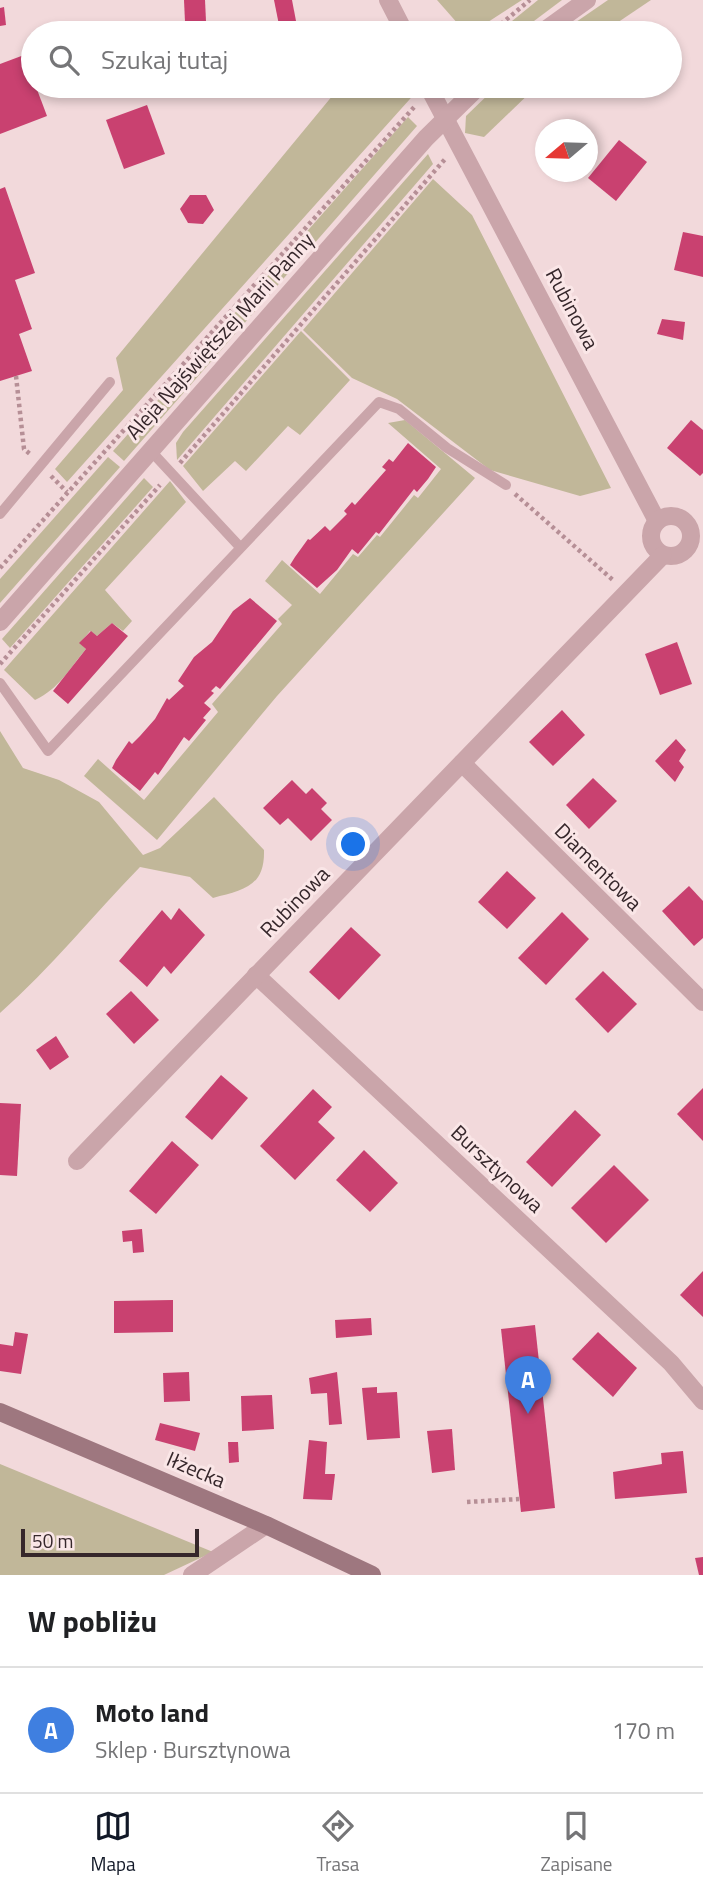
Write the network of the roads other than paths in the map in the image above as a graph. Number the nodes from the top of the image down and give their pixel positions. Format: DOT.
graph roads {
  1 [pos="388,0"];
  2 [pos="587,0"];
  3 [pos="399,21"];
  4 [pos="558,21"];
  5 [pos="434,98"];
  6 [pos="466,98"];
  7 [pos="446,117"];
  8 [pos="110,382"];
  9 [pos="149,449"];
  10 [pos="506,485"];
  11 [pos="0,514"];
  12 [pos="657,521"];
  13 [pos="697,533"];
  14 [pos="240,547"];
  15 [pos="663,555"];
  16 [pos="0,622"];
  17 [pos="0,683"];
  18 [pos="461,764"];
  19 [pos="256,975"];
  20 [pos="703,1002"];
  21 [pos="77,1161"];
  22 [pos="703,1401"];
  23 [pos="0,1412"];
  24 [pos="266,1525"];
  25 [pos="192,1575"];
  26 [pos="372,1575"];
  1 -- 3 [label="street"];
  2 -- 4 [label="street"];
  5 -- 7 [label="street, Rubinowa"];
  6 -- 7 [label="street, Aleja Najświętszej Marii Panny"];
  7 -- 9 [label="street, Aleja Najświętszej Marii Panny"];
  7 -- 12 [label="street, Rubinowa"];
  8 -- 11 [label="lane"];
  9 -- 14 [label="lane"];
  9 -- 16 [label="street, Aleja Najświętszej Marii Panny"];
  10 -- 14 [label="lane"];
  12 -- 13 [label="street, Rubinowa"];
  12 -- 15 [label="street, Rubinowa"];
  13 -- 15 [label="street, Rubinowa"];
  14 -- 17 [label="lane"];
  15 -- 18 [label="street, Rubinowa"];
  18 -- 19 [label="street, Rubinowa"];
  18 -- 20 [label="street, Diamentowa"];
  19 -- 21 [label="street, Rubinowa"];
  19 -- 22 [label="street, Bursztynowa"];
  23 -- 24 [label="main road, Iłżecka"];
  24 -- 25 [label="street"];
  24 -- 26 [label="main road, Iłżecka"];
}
